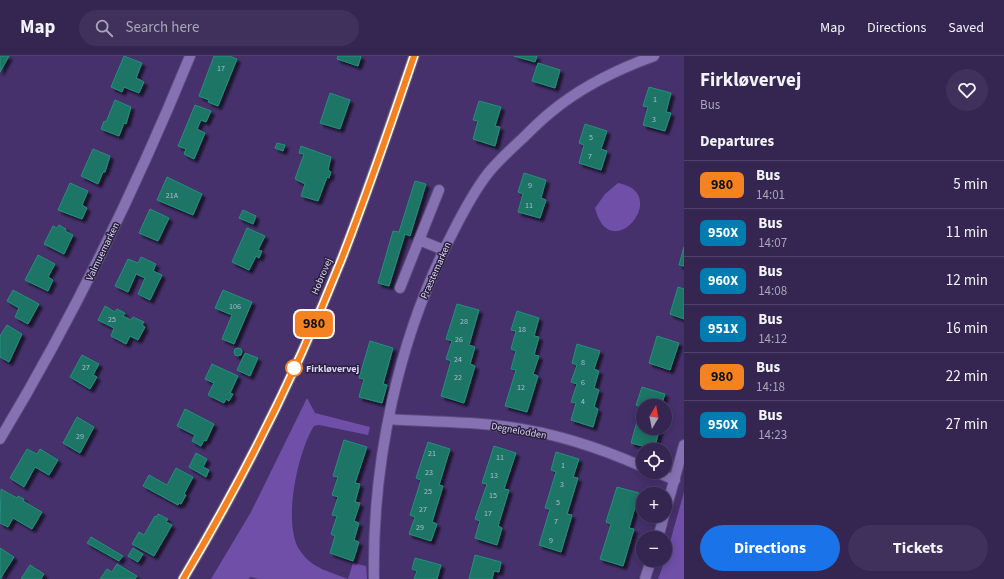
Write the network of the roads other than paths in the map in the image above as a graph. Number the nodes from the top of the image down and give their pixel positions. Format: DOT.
graph roads {
  1 [pos="190,56"];
  2 [pos="414,56"];
  3 [pos="654,56"];
  4 [pos="439,190"];
  5 [pos="419,240"];
  6 [pos="444,250"];
  7 [pos="400,288"];
  8 [pos="389,419"];
  9 [pos="0,439"];
  10 [pos="684,445"];
  11 [pos="636,464"];
  12 [pos="672,479"];
  13 [pos="675,480"];
  14 [pos="672,490"];
  15 [pos="649,567"];
  16 [pos="183,579"];
  17 [pos="374,579"];
  18 [pos="645,579"];
  1 -- 9 [label="street, Valmuemarken"];
  2 -- 16 [label="main road, Hobrovej"];
  3 -- 6 [label="street, Præstemarken"];
  4 -- 5 [label="street"];
  5 -- 6 [label="street"];
  5 -- 7 [label="street"];
  6 -- 8 [label="street, Præstemarken"];
  8 -- 11 [label="street, Degnelodden"];
  8 -- 17 [label="street, Præstemarken"];
  10 -- 13 [label="street"];
  12 -- 13 [label="street"];
  13 -- 14 [label="street"];
  15 -- 18 [label="street"];
}
